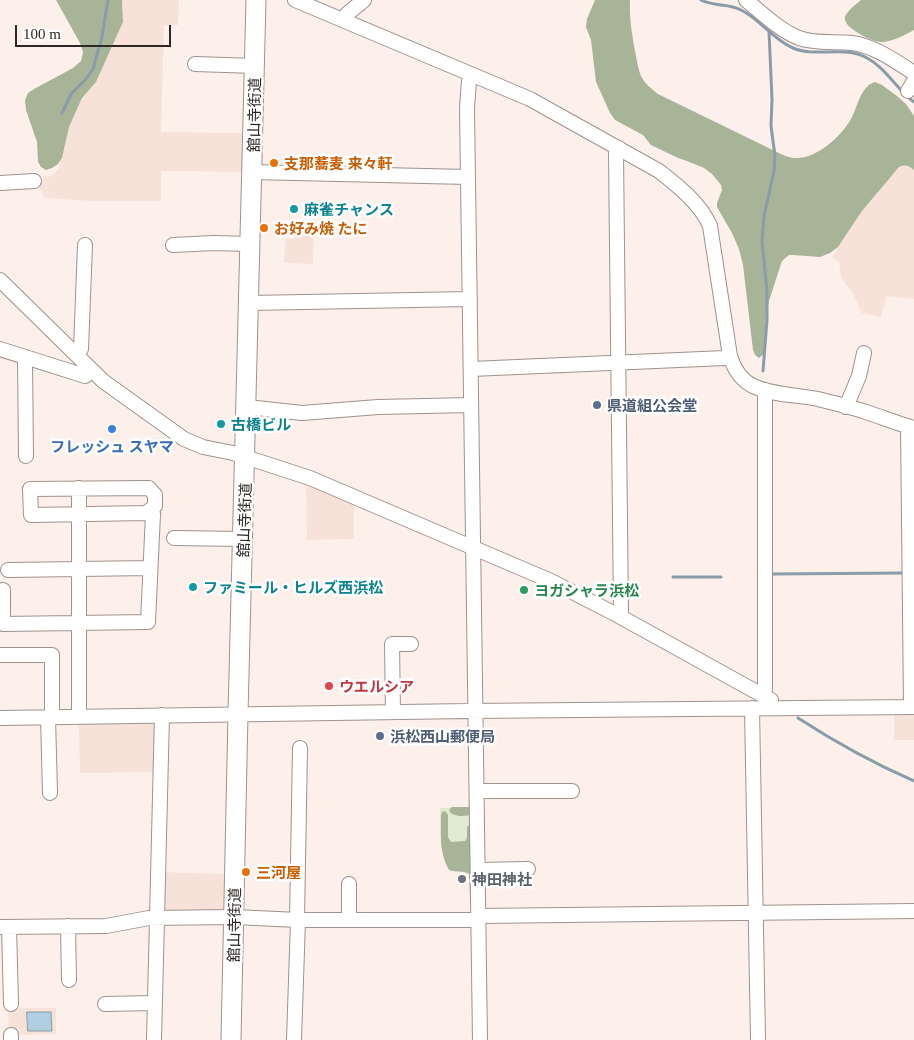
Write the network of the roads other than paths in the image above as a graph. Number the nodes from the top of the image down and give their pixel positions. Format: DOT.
graph roads {
  1 [pos="256,0"];
  2 [pos="296,0"];
  3 [pos="364,0"];
  4 [pos="746,0"];
  5 [pos="343,20"];
  6 [pos="195,64"];
  7 [pos="255,66"];
  8 [pos="914,73"];
  9 [pos="471,74"];
  10 [pos="619,148"];
  11 [pos="252,172"];
  12 [pos="468,177"];
  13 [pos="34,181"];
  14 [pos="0,183"];
  15 [pos="250,244"];
  16 [pos="85,245"];
  17 [pos="173,245"];
  18 [pos="0,280"];
  19 [pos="470,299"];
  20 [pos="249,304"];
  21 [pos="0,349"];
  22 [pos="864,353"];
  23 [pos="76,354"];
  24 [pos="730,356"];
  25 [pos="26,357"];
  26 [pos="618,363"];
  27 [pos="471,369"];
  28 [pos="91,370"];
  29 [pos="766,390"];
  30 [pos="471,405"];
  31 [pos="247,407"];
  32 [pos="846,407"];
  33 [pos="911,427"];
  34 [pos="26,456"];
  35 [pos="245,457"];
  36 [pos="79,488"];
  37 [pos="150,510"];
  38 [pos="79,514"];
  39 [pos="174,538"];
  40 [pos="243,539"];
  41 [pos="473,549"];
  42 [pos="150,568"];
  43 [pos="79,569"];
  44 [pos="8,570"];
  45 [pos="2,590"];
  46 [pos="1,606"];
  47 [pos="619,616"];
  48 [pos="79,623"];
  49 [pos="411,644"];
  50 [pos="0,656"];
  51 [pos="762,695"];
  52 [pos="912,707"];
  53 [pos="752,708"];
  54 [pos="771,708"];
  55 [pos="476,711"];
  56 [pos="393,712"];
  57 [pos="238,714"];
  58 [pos="162,715"];
  59 [pos="50,717"];
  60 [pos="79,717"];
  61 [pos="0,718"];
  62 [pos="300,748"];
  63 [pos="477,791"];
  64 [pos="572,791"];
  65 [pos="50,793"];
  66 [pos="528,869"];
  67 [pos="478,870"];
  68 [pos="349,884"];
  69 [pos="914,911"];
  70 [pos="756,913"];
  71 [pos="234,917"];
  72 [pos="157,918"];
  73 [pos="478,918"];
  74 [pos="297,920"];
  75 [pos="349,920"];
  76 [pos="68,926"];
  77 [pos="5,927"];
  78 [pos="69,980"];
  79 [pos="155,1003"];
  80 [pos="11,1004"];
  81 [pos="105,1004"];
  82 [pos="154,1040"];
  83 [pos="231,1040"];
  84 [pos="294,1040"];
  85 [pos="480,1040"];
  86 [pos="758,1040"];
  1 -- 7 [label="main road, 舘山寺街道"];
  2 -- 5 [label="street"];
  3 -- 5 [label="street"];
  4 -- 8 [label="street"];
  5 -- 9 [label="street"];
  6 -- 7 [label="street"];
  7 -- 11 [label="main road, 舘山寺街道"];
  9 -- 10 [label="street"];
  9 -- 12 [label="street"];
  10 -- 24 [label="street"];
  10 -- 26 [label="street"];
  11 -- 12 [label="street"];
  11 -- 15 [label="main road, 舘山寺街道"];
  12 -- 19 [label="street"];
  13 -- 14 [label="street"];
  15 -- 17 [label="street"];
  15 -- 20 [label="main road, 舘山寺街道"];
  16 -- 23 [label="street"];
  18 -- 23 [label="street"];
  19 -- 20 [label="street"];
  19 -- 27 [label="street"];
  20 -- 31 [label="main road, 舘山寺街道"];
  21 -- 25 [label="street"];
  22 -- 32 [label="street"];
  23 -- 28 [label="street"];
  24 -- 26 [label="street"];
  24 -- 29 [label="street"];
  25 -- 28 [label="street"];
  25 -- 34 [label="street"];
  26 -- 27 [label="street"];
  26 -- 47 [label="street"];
  27 -- 30 [label="street"];
  28 -- 35 [label="street"];
  29 -- 32 [label="street"];
  29 -- 51 [label="street"];
  30 -- 31 [label="street"];
  30 -- 41 [label="street"];
  31 -- 35 [label="main road, 舘山寺街道"];
  32 -- 33 [label="street"];
  33 -- 52 [label="street"];
  35 -- 40 [label="main road, 舘山寺街道"];
  35 -- 41 [label="street"];
  36 -- 37 [label="street"];
  36 -- 38 [label="street"];
  36 -- 38 [label="street"];
  37 -- 38 [label="street"];
  37 -- 42 [label="street"];
  38 -- 43 [label="street"];
  39 -- 40 [label="street"];
  40 -- 57 [label="main road, 舘山寺街道"];
  41 -- 47 [label="street"];
  41 -- 55 [label="street"];
  42 -- 43 [label="street"];
  42 -- 48 [label="street"];
  43 -- 44 [label="street"];
  43 -- 48 [label="street"];
  45 -- 46 [label="street"];
  46 -- 48 [label="street"];
  47 -- 51 [label="street"];
  48 -- 60 [label="street"];
  49 -- 56 [label="street"];
  50 -- 59 [label="street"];
  51 -- 54 [label="street"];
  52 -- 54 [label="street"];
  53 -- 54 [label="street"];
  53 -- 55 [label="street"];
  53 -- 70 [label="street"];
  55 -- 56 [label="street"];
  55 -- 63 [label="street"];
  56 -- 57 [label="street"];
  57 -- 58 [label="street"];
  57 -- 71 [label="main road, 舘山寺街道"];
  58 -- 60 [label="street"];
  58 -- 72 [label="street"];
  59 -- 60 [label="street"];
  59 -- 61 [label="street"];
  59 -- 65 [label="street"];
  62 -- 74 [label="street"];
  63 -- 64 [label="street"];
  63 -- 67 [label="street"];
  66 -- 67 [label="street"];
  67 -- 73 [label="street"];
  68 -- 75 [label="street"];
  69 -- 70 [label="street"];
  70 -- 73 [label="street"];
  70 -- 86 [label="street"];
  71 -- 72 [label="street"];
  71 -- 74 [label="street"];
  71 -- 83 [label="main road, 舘山寺街道"];
  72 -- 76 [label="street"];
  72 -- 79 [label="street"];
  73 -- 75 [label="street"];
  73 -- 85 [label="street"];
  74 -- 75 [label="street"];
  74 -- 84 [label="street"];
  76 -- 77 [label="street"];
  76 -- 78 [label="street"];
  77 -- 80 [label="street"];
  79 -- 81 [label="street"];
  79 -- 82 [label="street"];
}
